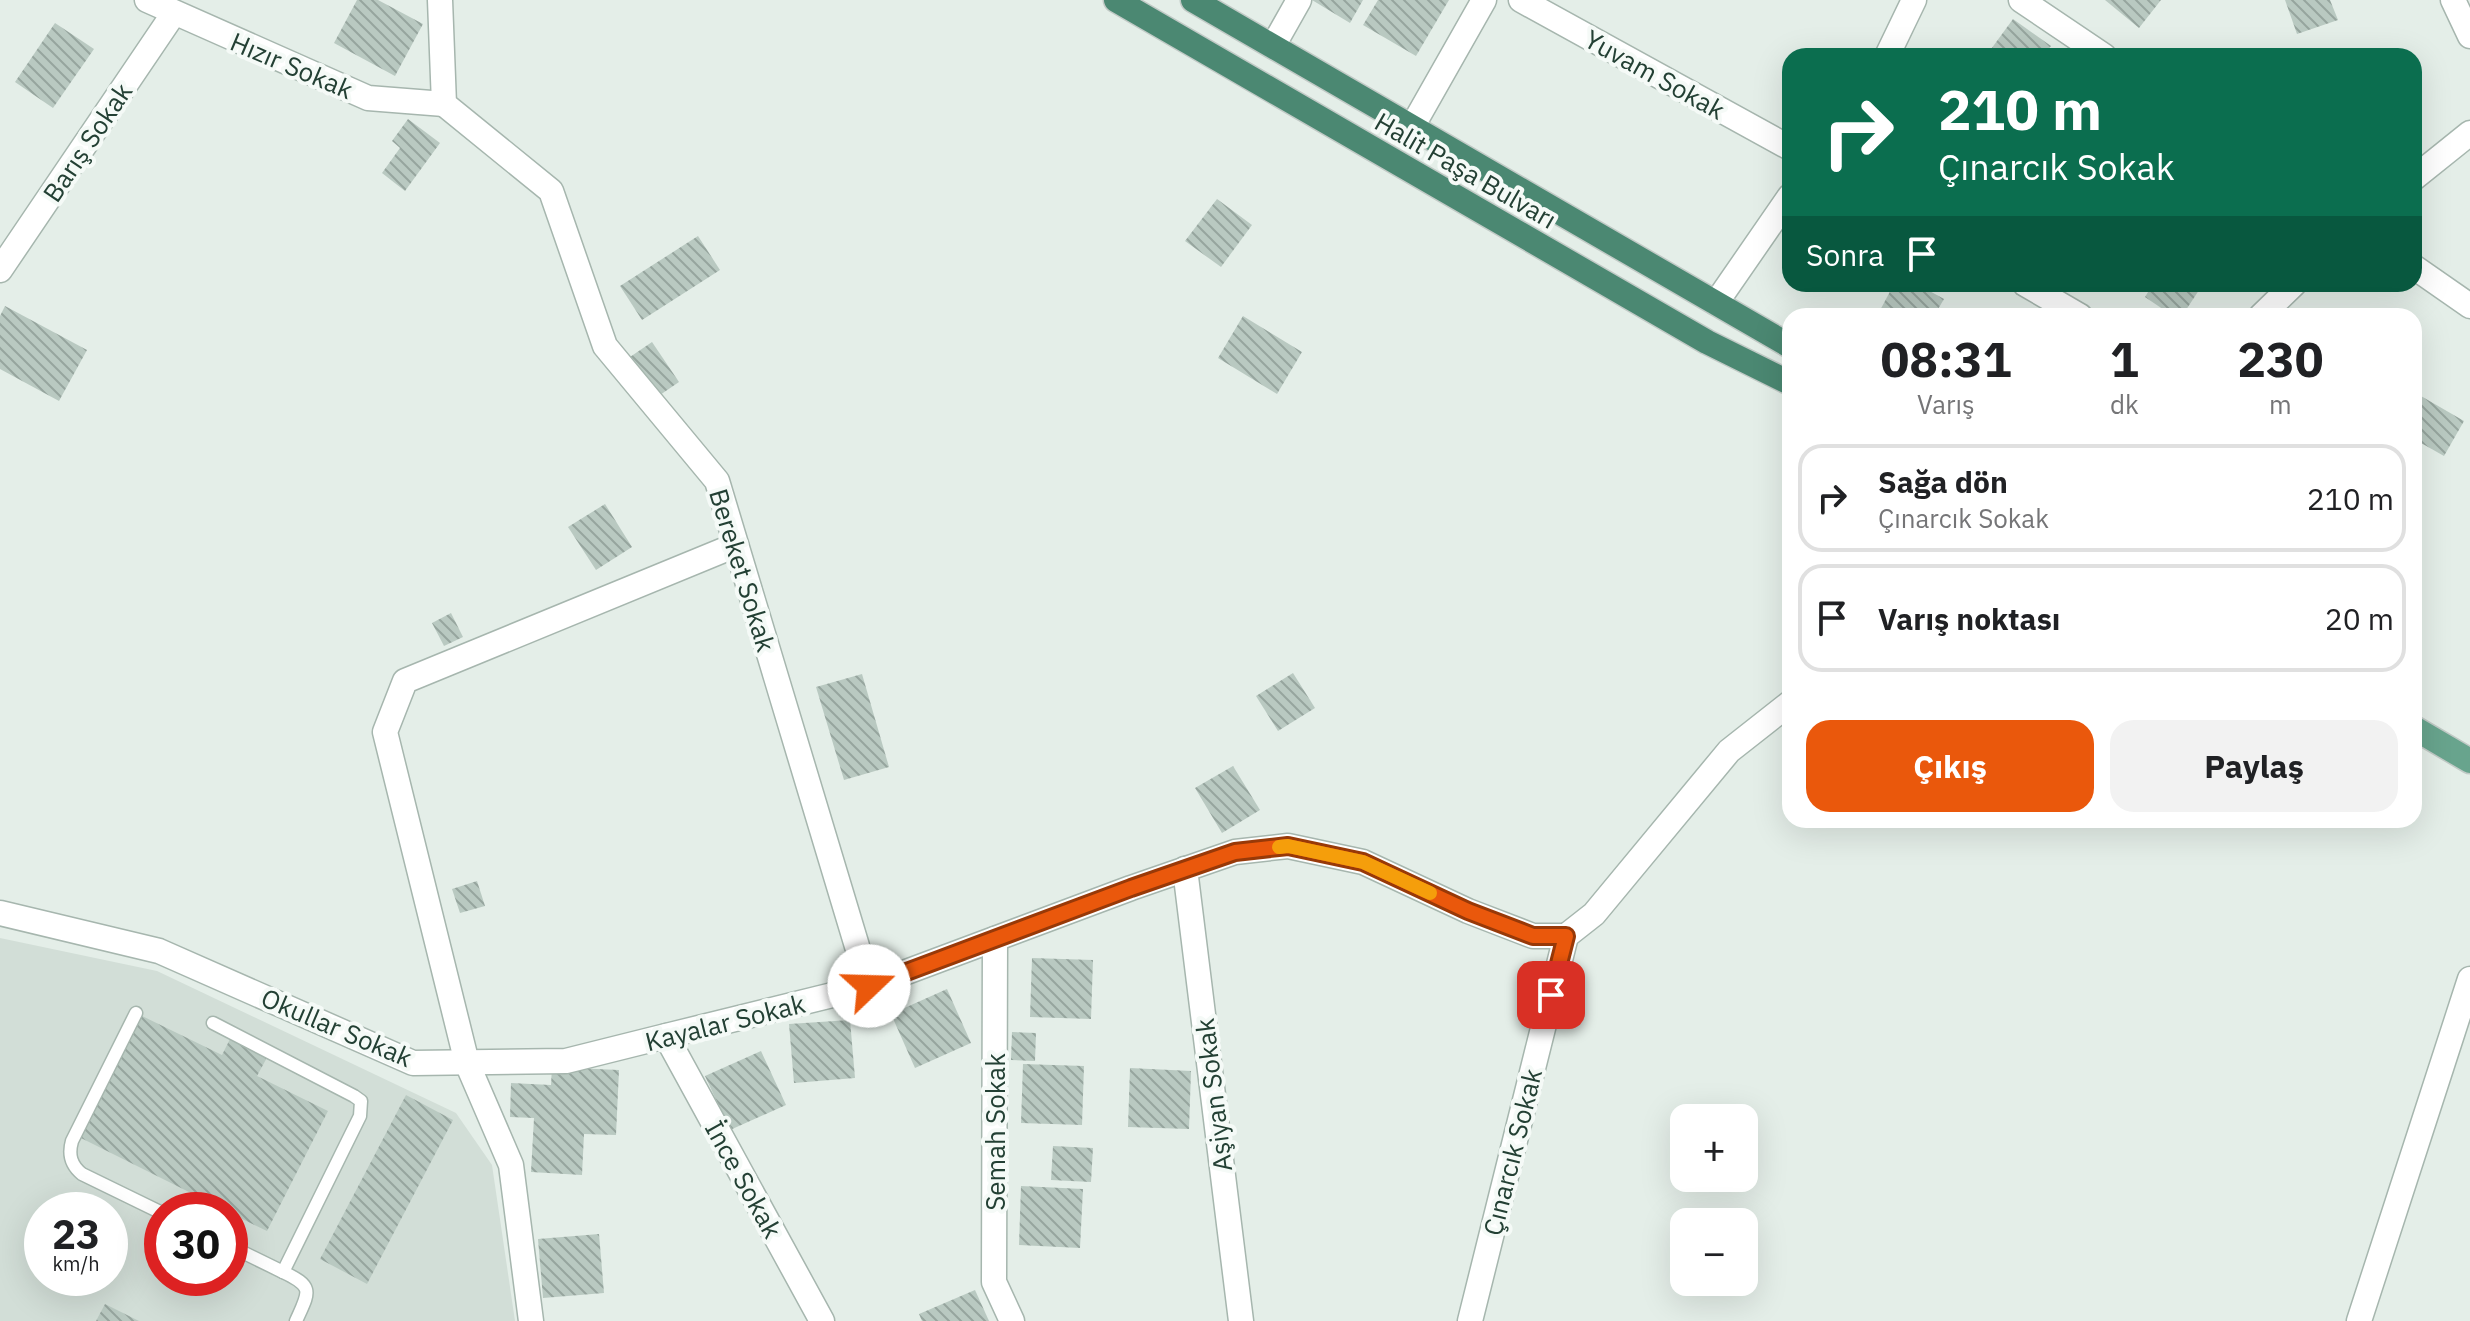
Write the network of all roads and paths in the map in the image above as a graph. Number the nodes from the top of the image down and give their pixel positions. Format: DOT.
graph roads {
  1 [pos="147,0"];
  2 [pos="440,0"];
  3 [pos="1116,0"];
  4 [pos="1193,0"];
  5 [pos="1299,0"];
  6 [pos="1484,0"];
  7 [pos="1521,0"];
  8 [pos="1914,0"];
  9 [pos="2021,0"];
  10 [pos="2453,0"];
  11 [pos="174,13"];
  12 [pos="2470,36"];
  13 [pos="1273,46"];
  14 [pos="1891,48"];
  15 [pos="2092,48"];
  16 [pos="444,104"];
  17 [pos="1412,127"];
  18 [pos="2470,133"];
  19 [pos="1782,144"];
  20 [pos="2422,172"];
  21 [pos="1782,208"];
  22 [pos="0,270"];
  23 [pos="2422,273"];
  24 [pos="2039,292"];
  25 [pos="2286,292"];
  26 [pos="1716,303"];
  27 [pos="2470,306"];
  28 [pos="2066,308"];
  29 [pos="2269,308"];
  30 [pos="1782,341"];
  31 [pos="1782,379"];
  32 [pos="736,545"];
  33 [pos="1782,709"];
  34 [pos="2422,733"];
  35 [pos="2470,761"];
  36 [pos="1185,869"];
  37 [pos="0,913"];
  38 [pos="1566,936"];
  39 [pos="995,939"];
  40 [pos="2470,979"];
  41 [pos="869,986"];
  42 [pos="136,1013"];
  43 [pos="213,1023"];
  44 [pos="666,1036"];
  45 [pos="467,1063"];
  46 [pos="144,1204"];
  47 [pos="248,1255"];
  48 [pos="283,1272"];
  49 [pos="296,1321"];
  50 [pos="531,1321"];
  51 [pos="822,1321"];
  52 [pos="1012,1321"];
  53 [pos="1241,1321"];
  54 [pos="1470,1321"];
  55 [pos="2359,1321"];
  1 -- 11 [label="street, Hızır Sokak"];
  2 -- 16 [label="street"];
  3 -- 31 [label="highway, Halit Paşa Bulvarı"];
  4 -- 13 [label="highway, Halit Paşa Bulvarı"];
  5 -- 13 [label="street"];
  6 -- 17 [label="street"];
  7 -- 19 [label="street, Yuvam Sokak"];
  8 -- 14 [label="street"];
  9 -- 15 [label="street"];
  10 -- 12 [label="street"];
  11 -- 16 [label="street, Hızır Sokak"];
  11 -- 22 [label="street, Barış Sokak"];
  13 -- 17 [label="highway, Halit Paşa Bulvarı"];
  16 -- 32 [label="street, Bereket Sokak"];
  17 -- 26 [label="highway, Halit Paşa Bulvarı"];
  18 -- 20 [label="street"];
  21 -- 26 [label="street"];
  23 -- 27 [label="street"];
  24 -- 28 [label="street"];
  25 -- 29 [label="street"];
  26 -- 30 [label="highway, Halit Paşa Bulvarı"];
  32 -- 41 [label="street, Bereket Sokak"];
  32 -- 45 [label="street"];
  33 -- 38 [label="street"];
  34 -- 35 [label="main road"];
  36 -- 38 [label="street, Kayalar Sokak"];
  36 -- 39 [label="street, Kayalar Sokak"];
  36 -- 53 [label="street, Aşiyan Sokak"];
  37 -- 45 [label="street, Okullar Sokak"];
  38 -- 54 [label="street, Çınarcık Sokak"];
  39 -- 41 [label="street, Kayalar Sokak"];
  39 -- 52 [label="street, Semah Sokak"];
  40 -- 55 [label="street"];
  41 -- 44 [label="street, Kayalar Sokak"];
  42 -- 46 [label="lane"];
  43 -- 48 [label="lane"];
  44 -- 45 [label="street, Kayalar Sokak"];
  44 -- 51 [label="street, İnce Sokak"];
  45 -- 50 [label="street"];
  47 -- 48 [label="lane"];
  48 -- 49 [label="lane"];
}
